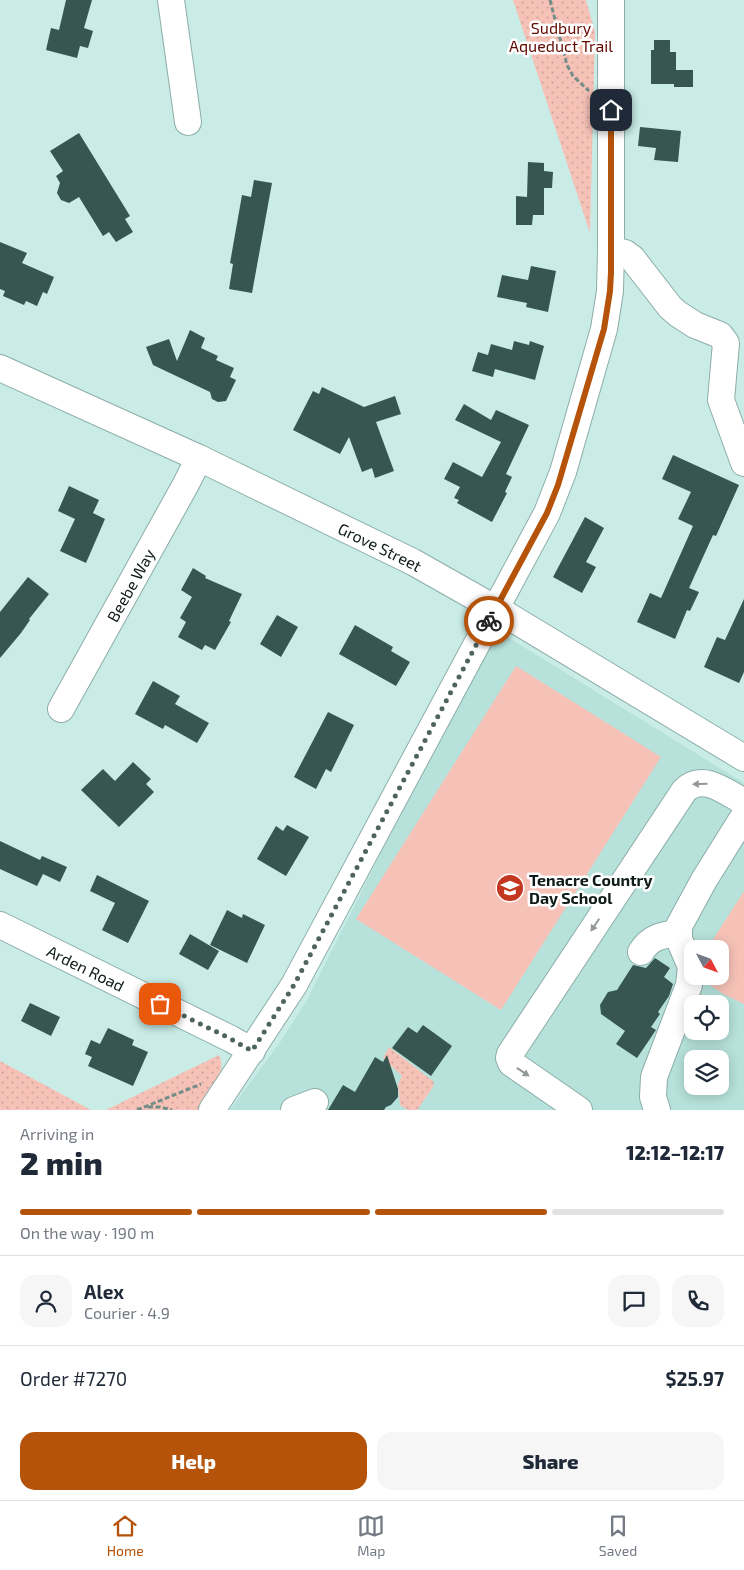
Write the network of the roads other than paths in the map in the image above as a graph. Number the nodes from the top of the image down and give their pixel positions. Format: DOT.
graph roads {
  1 [pos="171,0"];
  2 [pos="611,0"];
  3 [pos="188,122"];
  4 [pos="611,250"];
  5 [pos="0,368"];
  6 [pos="198,458"];
  7 [pos="743,460"];
  8 [pos="496,608"];
  9 [pos="61,709"];
  10 [pos="742,752"];
  11 [pos="744,802"];
  12 [pos="744,816"];
  13 [pos="0,925"];
  14 [pos="678,932"];
  15 [pos="641,952"];
  16 [pos="252,1051"];
  17 [pos="212,1110"];
  18 [pos="579,1110"];
  19 [pos="657,1110"];
  1 -- 3 [label="street"];
  2 -- 4 [label="street"];
  4 -- 7 [label="street"];
  4 -- 8 [label="street"];
  5 -- 6 [label="street, Grove Street"];
  6 -- 8 [label="street, Grove Street"];
  6 -- 9 [label="street, Beebe Way"];
  8 -- 10 [label="street, Grove Street"];
  8 -- 16 [label="street"];
  11 -- 18 [label="street, one-way"];
  12 -- 14 [label="street"];
  13 -- 16 [label="street, Arden Road"];
  14 -- 15 [label="street"];
  14 -- 19 [label="street"];
  16 -- 17 [label="street"];
}
